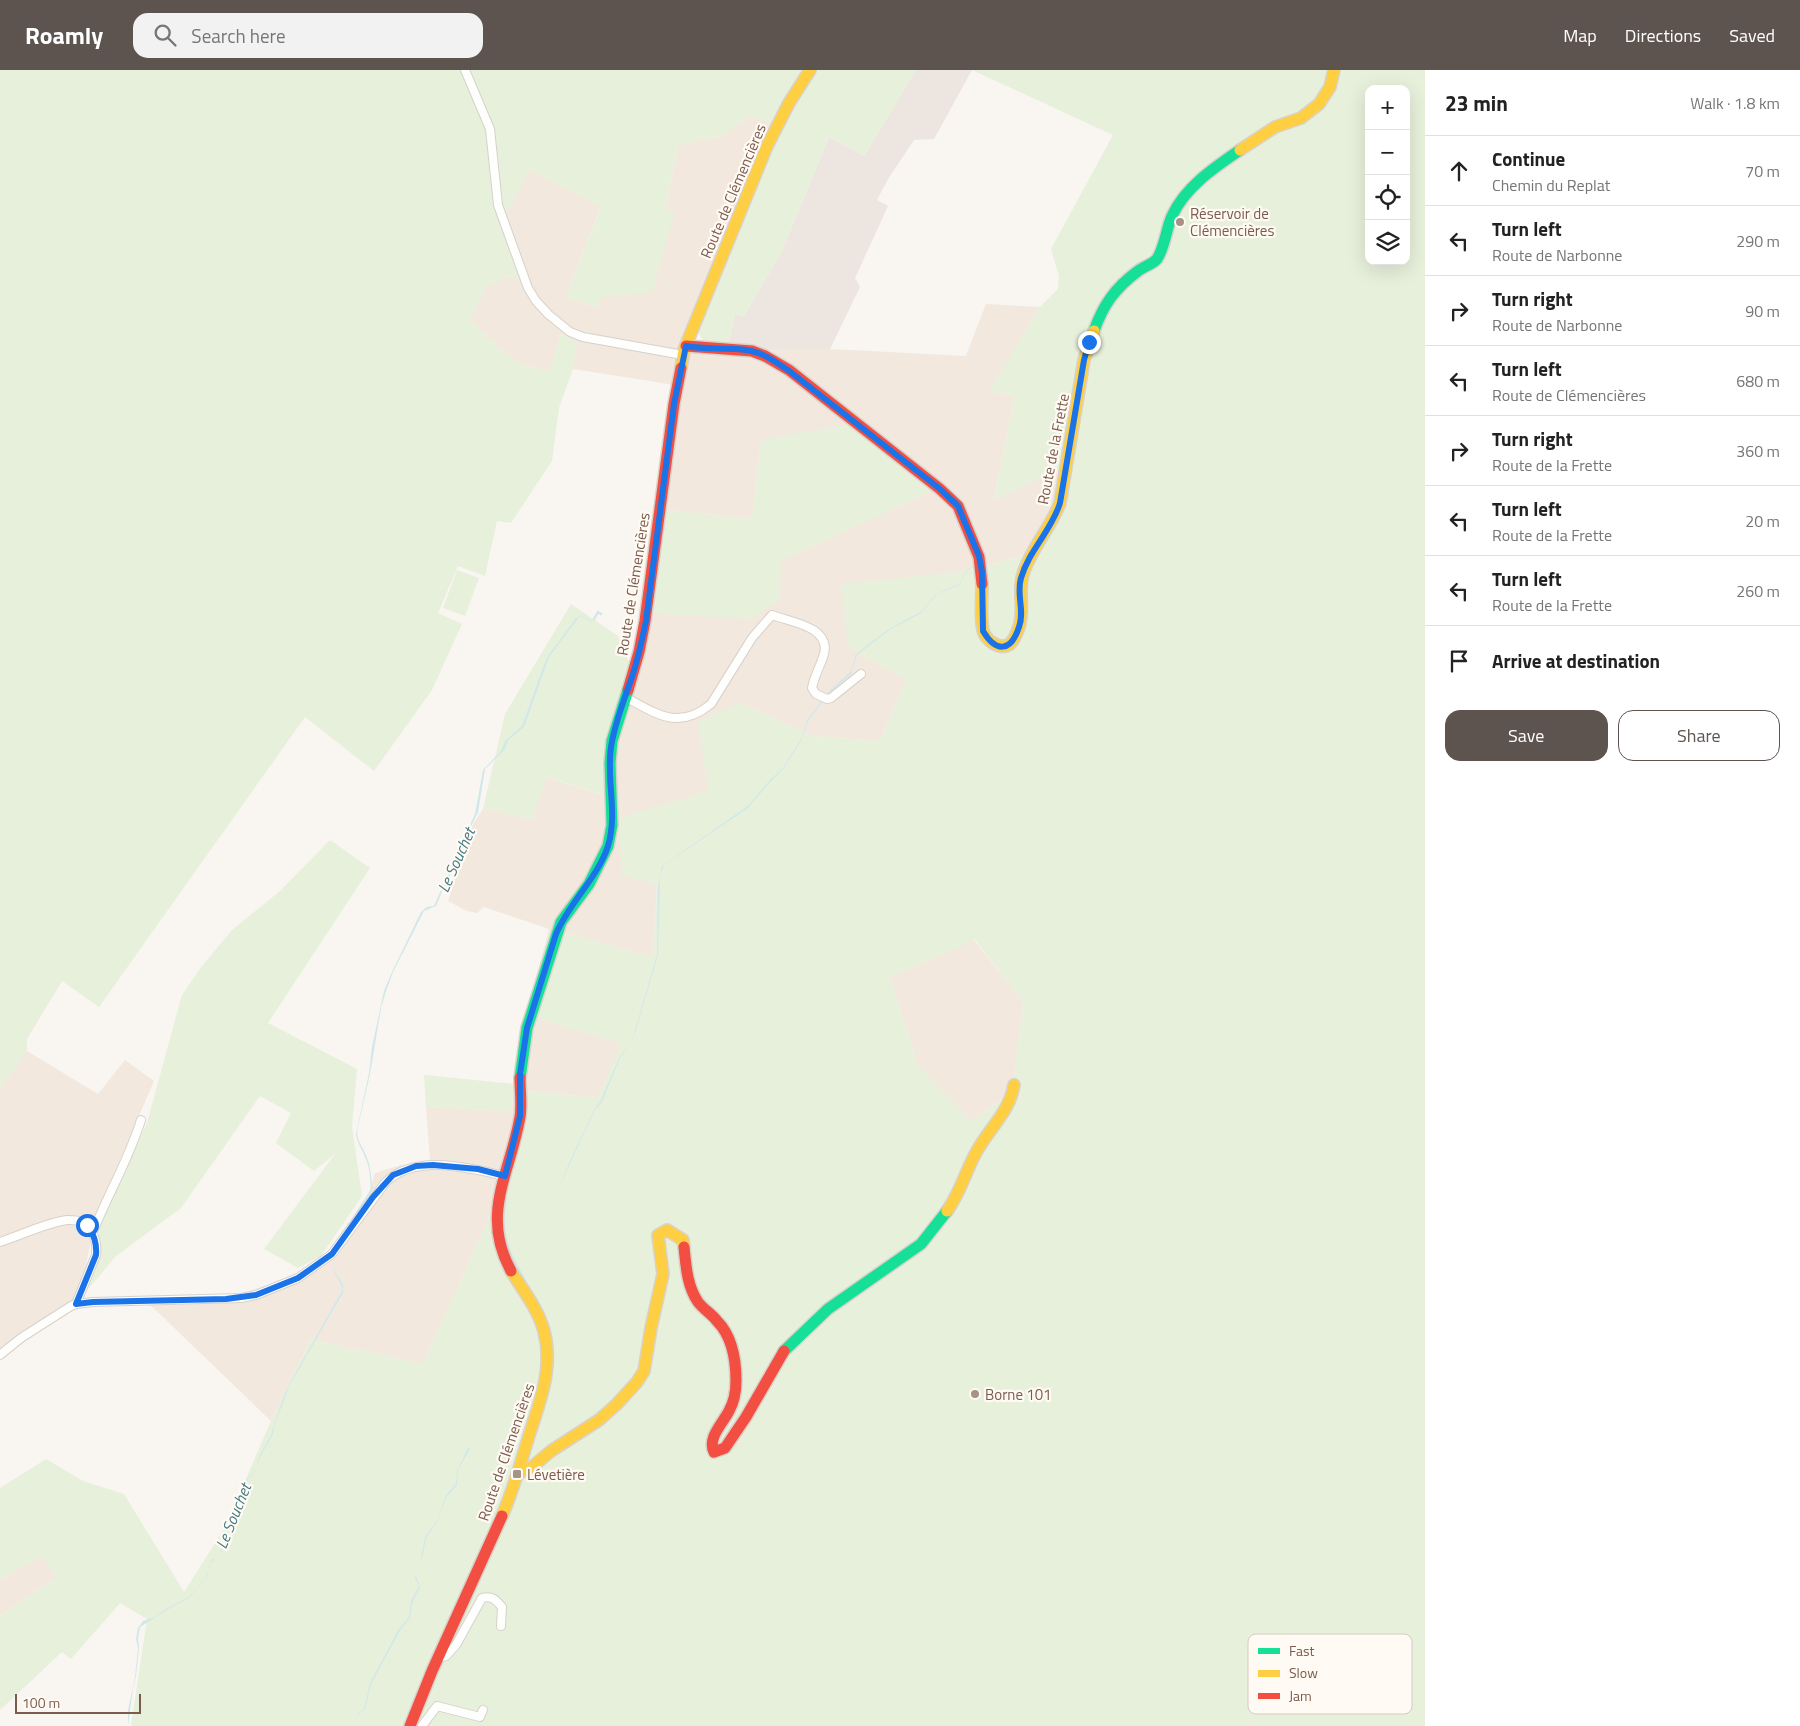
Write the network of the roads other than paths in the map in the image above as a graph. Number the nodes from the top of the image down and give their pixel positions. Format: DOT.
graph roads {
  1 [pos="465,70"];
  2 [pos="810,70"];
  3 [pos="1334,70"];
  4 [pos="684,350"];
  5 [pos="861,674"];
  6 [pos="624,697"];
  7 [pos="1014,1085"];
  8 [pos="141,1120"];
  9 [pos="505,1176"];
  10 [pos="92,1232"];
  11 [pos="0,1242"];
  12 [pos="76,1304"];
  13 [pos="0,1355"];
  14 [pos="522,1459"];
  15 [pos="532,1467"];
  16 [pos="517,1474"];
  17 [pos="502,1626"];
  18 [pos="438,1658"];
  19 [pos="483,1710"];
  20 [pos="410,1726"];
  21 [pos="422,1726"];
  1 -- 4 [label="street"];
  2 -- 4 [label="street, Route de Clémencières"];
  3 -- 4 [label="street, Route de la Frette"];
  4 -- 6 [label="street, Route de Clémencières"];
  5 -- 6 [label="street"];
  6 -- 9 [label="street, Route de Clémencières"];
  7 -- 15 [label="street"];
  8 -- 10 [label="street"];
  9 -- 12 [label="street"];
  9 -- 14 [label="street, Route de Clémencières"];
  10 -- 11 [label="street"];
  10 -- 12 [label="street"];
  12 -- 13 [label="street"];
  14 -- 15 [label="street"];
  14 -- 16 [label="street, Route de Clémencières"];
  15 -- 16 [label="street"];
  16 -- 18 [label="street, Route de Clémencières"];
  17 -- 18 [label="street"];
  18 -- 20 [label="street, Route de Clémencières"];
  19 -- 21 [label="street"];
}
